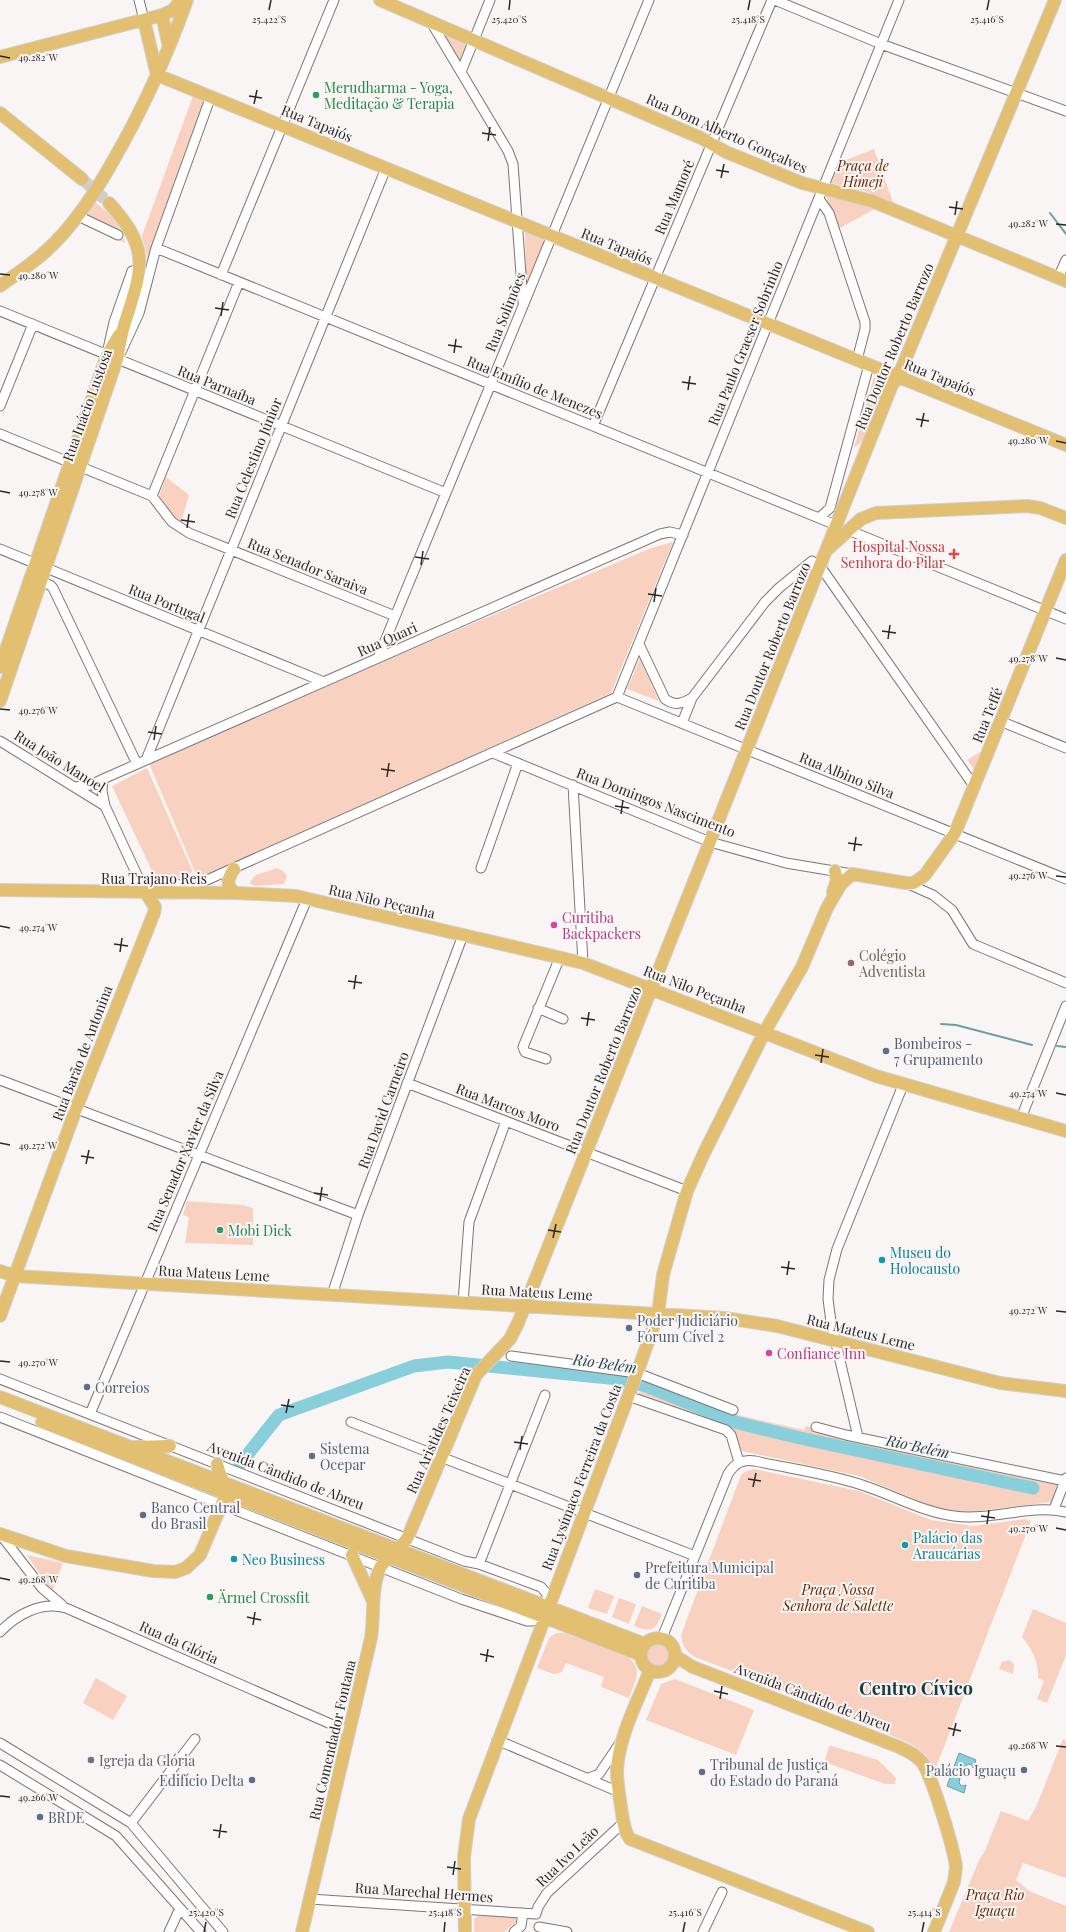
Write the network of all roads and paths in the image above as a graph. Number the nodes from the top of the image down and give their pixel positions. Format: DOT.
graph roads {
  1 [pos="139,0"];
  2 [pos="181,0"];
  3 [pos="187,0"];
  4 [pos="334,0"];
  5 [pos="380,0"];
  6 [pos="490,0"];
  7 [pos="648,0"];
  8 [pos="773,0"];
  9 [pos="899,0"];
  10 [pos="1054,0"];
  11 [pos="162,15"];
  12 [pos="144,20"];
  13 [pos="431,22"];
  14 [pos="474,40"];
  15 [pos="881,44"];
  16 [pos="170,47"];
  17 [pos="151,48"];
  18 [pos="0,57"];
  19 [pos="461,72"];
  20 [pos="157,75"];
  21 [pos="149,93"];
  22 [pos="1016,94"];
  23 [pos="211,96"];
  24 [pos="608,98"];
  25 [pos="1066,111"];
  26 [pos="0,113"];
  27 [pos="283,125"];
  28 [pos="712,144"];
  29 [pos="386,168"];
  30 [pos="82,179"];
  31 [pos="821,194"];
  32 [pos="109,203"];
  33 [pos="78,216"];
  34 [pos="518,222"];
  35 [pos="118,235"];
  36 [pos="552,235"];
  37 [pos="957,236"];
  38 [pos="156,248"];
  39 [pos="1066,260"];
  40 [pos="132,271"];
  41 [pos="221,275"];
  42 [pos="656,277"];
  43 [pos="1062,280"];
  44 [pos="239,282"];
  45 [pos="0,286"];
  46 [pos="523,305"];
  47 [pos="0,311"];
  48 [pos="326,317"];
  49 [pos="768,323"];
  50 [pos="32,324"];
  51 [pos="112,357"];
  52 [pos="857,360"];
  53 [pos="869,364"];
  54 [pos="898,377"];
  55 [pos="490,384"];
  56 [pos="195,391"];
  57 [pos="0,406"];
  58 [pos="282,426"];
  59 [pos="593,426"];
  60 [pos="0,434"];
  61 [pos="1066,445"];
  62 [pos="75,465"];
  63 [pos="708,473"];
  64 [pos="446,493"];
  65 [pos="152,496"];
  66 [pos="842,512"];
  67 [pos="819,518"];
  68 [pos="1066,518"];
  69 [pos="836,525"];
  70 [pos="848,530"];
  71 [pos="683,534"];
  72 [pos="0,549"];
  73 [pos="231,550"];
  74 [pos="826,550"];
  75 [pos="1066,560"];
  76 [pos="814,565"];
  77 [pos="41,566"];
  78 [pos="66,576"];
  79 [pos="41,582"];
  80 [pos="53,588"];
  81 [pos="1046,611"];
  82 [pos="395,616"];
  83 [pos="1066,619"];
  84 [pos="198,631"];
  85 [pos="639,644"];
  86 [pos="378,658"];
  87 [pos="0,667"];
  88 [pos="324,682"];
  89 [pos="617,697"];
  90 [pos="692,698"];
  91 [pos="0,701"];
  92 [pos="1000,721"];
  93 [pos="682,723"];
  94 [pos="0,741"];
  95 [pos="1066,748"];
  96 [pos="747,749"];
  97 [pos="493,753"];
  98 [pos="146,760"];
  99 [pos="518,762"];
  100 [pos="137,764"];
  101 [pos="103,779"];
  102 [pos="573,785"];
  103 [pos="974,786"];
  104 [pos="75,787"];
  105 [pos="105,806"];
  106 [pos="955,833"];
  107 [pos="710,842"];
  108 [pos="481,868"];
  109 [pos="234,869"];
  110 [pos="834,871"];
  111 [pos="852,874"];
  112 [pos="925,875"];
  113 [pos="1066,879"];
  114 [pos="906,883"];
  115 [pos="143,888"];
  116 [pos="0,890"];
  117 [pos="237,893"];
  118 [pos="933,895"];
  119 [pos="307,899"];
  120 [pos="827,908"];
  121 [pos="463,935"];
  122 [pos="560,957"];
  123 [pos="583,963"];
  124 [pos="1066,983"];
  125 [pos="652,989"];
  126 [pos="1066,1006"];
  127 [pos="538,1008"];
  128 [pos="563,1019"];
  129 [pos="764,1033"];
  130 [pos="546,1059"];
  131 [pos="0,1080"];
  132 [pos="408,1083"];
  133 [pos="903,1084"];
  134 [pos="76,1109"];
  135 [pos="1021,1118"];
  136 [pos="506,1121"];
  137 [pos="1066,1131"];
  138 [pos="587,1152"];
  139 [pos="199,1155"];
  140 [pos="687,1191"];
  141 [pos="358,1215"];
  142 [pos="0,1271"];
  143 [pos="16,1276"];
  144 [pos="145,1284"];
  145 [pos="332,1295"];
  146 [pos="463,1303"];
  147 [pos="525,1306"];
  148 [pos="658,1314"];
  149 [pos="0,1316"];
  150 [pos="836,1341"];
  151 [pos="511,1356"];
  152 [pos="0,1379"];
  153 [pos="633,1384"];
  154 [pos="1066,1391"];
  155 [pos="545,1396"];
  156 [pos="0,1397"];
  157 [pos="0,1405"];
  158 [pos="733,1410"];
  159 [pos="90,1414"];
  160 [pos="0,1417"];
  161 [pos="351,1422"];
  162 [pos="816,1427"];
  163 [pos="858,1437"];
  164 [pos="92,1442"];
  165 [pos="170,1446"];
  166 [pos="76,1447"];
  167 [pos="130,1447"];
  168 [pos="442,1457"];
  169 [pos="145,1462"];
  170 [pos="739,1462"];
  171 [pos="216,1464"];
  172 [pos="152,1477"];
  173 [pos="1065,1479"];
  174 [pos="222,1482"];
  175 [pos="510,1484"];
  176 [pos="224,1499"];
  177 [pos="1054,1509"];
  178 [pos="1066,1512"];
  179 [pos="585,1513"];
  180 [pos="0,1534"];
  181 [pos="407,1539"];
  182 [pos="393,1553"];
  183 [pos="352,1555"];
  184 [pos="695,1556"];
  185 [pos="479,1564"];
  186 [pos="381,1566"];
  187 [pos="42,1588"];
  188 [pos="374,1603"];
  189 [pos="39,1607"];
  190 [pos="66,1608"];
  191 [pos="545,1612"];
  192 [pos="0,1632"];
  193 [pos="662,1638"];
  194 [pos="643,1649"];
  195 [pos="675,1656"];
  196 [pos="650,1670"];
  197 [pos="349,1732"];
  198 [pos="624,1734"];
  199 [pos="195,1739"];
  200 [pos="497,1740"];
  201 [pos="0,1743"];
  202 [pos="0,1765"];
  203 [pos="590,1778"];
  204 [pos="619,1792"];
  205 [pos="624,1822"];
  206 [pos="131,1823"];
  207 [pos="722,1892"];
  208 [pos="310,1899"];
  209 [pos="180,1908"];
  210 [pos="465,1909"];
  211 [pos="523,1913"];
  212 [pos="536,1914"];
  213 [pos="539,1929"];
  214 [pos="169,1932"];
  215 [pos="201,1932"];
  216 [pos="223,1932"];
  217 [pos="302,1932"];
  218 [pos="310,1932"];
  219 [pos="465,1932"];
  220 [pos="514,1932"];
  221 [pos="567,1932"];
  222 [pos="704,1932"];
  223 [pos="868,1932"];
  224 [pos="934,1932"];
  1 -- 12 [label="street"];
  2 -- 11 [label="main road"];
  3 -- 16 [label="main road"];
  4 -- 27 [label="street"];
  5 -- 13 [label="main road, Rua Dom Alberto Gonçalves"];
  6 -- 14 [label="street"];
  7 -- 24 [label="street, Rua Solimões"];
  8 -- 15 [label="street"];
  8 -- 28 [label="street, Rua Mamoré"];
  9 -- 15 [label="street, Rua Paulo Graeser Sobrinho"];
  10 -- 22 [label="main road, Rua Doutor Roberto Barrozo"];
  11 -- 12 [label="main road"];
  11 -- 16 [label="main road"];
  12 -- 17 [label="main road"];
  12 -- 18 [label="main road"];
  13 -- 14 [label="main road, Rua Dom Alberto Gonçalves"];
  13 -- 19 [label="street"];
  14 -- 19 [label="street"];
  14 -- 24 [label="main road, Rua Dom Alberto Gonçalves"];
  15 -- 22 [label="street"];
  15 -- 31 [label="street, Rua Paulo Graeser Sobrinho"];
  16 -- 20 [label="main road"];
  17 -- 20 [label="main road"];
  17 -- 21 [label="main road"];
  19 -- 34 [label="street"];
  20 -- 21 [label="main road"];
  20 -- 23 [label="main road, Rua Tapajós"];
  21 -- 33 [label="main road"];
  22 -- 25 [label="street"];
  22 -- 37 [label="main road, Rua Doutor Roberto Barrozo"];
  23 -- 27 [label="main road, Rua Tapajós"];
  23 -- 38 [label="street, Rua Inácio Lustosa"];
  24 -- 28 [label="main road, Rua Dom Alberto Gonçalves"];
  24 -- 36 [label="street, Rua Solimões"];
  26 -- 30 [label="main road"];
  27 -- 29 [label="main road, Rua Tapajós"];
  27 -- 41 [label="street"];
  28 -- 31 [label="main road, Rua Dom Alberto Gonçalves"];
  28 -- 42 [label="street, Rua Mamoré"];
  29 -- 34 [label="main road, Rua Tapajós"];
  29 -- 48 [label="street, Rua Celestino Júnior"];
  31 -- 37 [label="main road, Rua Dom Alberto Gonçalves"];
  31 -- 49 [label="street, Rua Paulo Graeser Sobrinho"];
  31 -- 52 [label="street"];
  32 -- 51 [label="main road"];
  33 -- 35 [label="street"];
  33 -- 45 [label="main road"];
  34 -- 36 [label="main road, Rua Tapajós"];
  34 -- 46 [label="street"];
  36 -- 42 [label="main road, Rua Tapajós"];
  36 -- 46 [label="street, Rua Solimões"];
  37 -- 43 [label="main road, Rua Dom Alberto Gonçalves"];
  37 -- 54 [label="main road, Rua Doutor Roberto Barrozo"];
  38 -- 41 [label="street, Rua Emílio de Menezes"];
  38 -- 51 [label="street, Rua Inácio Lustosa"];
  39 -- 43 [label="street"];
  40 -- 51 [label="street"];
  41 -- 44 [label="street, Rua Emílio de Menezes"];
  42 -- 49 [label="main road, Rua Tapajós"];
  42 -- 59 [label="street, Rua Mamoré"];
  44 -- 48 [label="street, Rua Emílio de Menezes"];
  44 -- 56 [label="street"];
  46 -- 55 [label="street, Rua Solimões"];
  47 -- 50 [label="street, Rua Parnaíba"];
  48 -- 55 [label="street, Rua Emílio de Menezes"];
  48 -- 58 [label="street, Rua Celestino Júnior"];
  49 -- 52 [label="main road, Rua Tapajós"];
  49 -- 63 [label="street, Rua Paulo Graeser Sobrinho"];
  50 -- 51 [label="street, Rua Parnaíba"];
  50 -- 57 [label="street"];
  51 -- 56 [label="street, Rua Parnaíba"];
  51 -- 62 [label="main road, Rua Inácio Lustosa"];
  52 -- 53 [label="main road, Rua Tapajós"];
  53 -- 54 [label="main road, Rua Tapajós"];
  53 -- 67 [label="street"];
  54 -- 61 [label="main road, Rua Tapajós"];
  54 -- 66 [label="main road, Rua Doutor Roberto Barrozo"];
  55 -- 59 [label="street, Rua Emílio de Menezes"];
  55 -- 64 [label="street, Rua Solimões"];
  56 -- 58 [label="street, Rua Parnaíba"];
  56 -- 65 [label="street"];
  58 -- 64 [label="street, Rua Parnaíba"];
  58 -- 73 [label="street, Rua Celestino Júnior"];
  59 -- 63 [label="street, Rua Emílio de Menezes"];
  60 -- 62 [label="street, Rua Senador Saraiva"];
  62 -- 65 [label="street, Rua Senador Saraiva"];
  62 -- 77 [label="main road, Rua Inácio Lustosa"];
  63 -- 67 [label="street, Rua Emílio de Menezes"];
  63 -- 71 [label="street, Rua Paulo Graeser Sobrinho"];
  64 -- 82 [label="street, Rua Solimões"];
  65 -- 73 [label="street, Rua Senador Saraiva"];
  66 -- 69 [label="main road, Rua Doutor Roberto Barrozo"];
  66 -- 70 [label="main road"];
  67 -- 69 [label="street, Rua Emílio de Menezes"];
  68 -- 70 [label="main road"];
  69 -- 74 [label="main road, Rua Doutor Roberto Barrozo"];
  70 -- 74 [label="main road"];
  70 -- 81 [label="street"];
  71 -- 85 [label="street, Rua Paulo Graeser Sobrinho"];
  71 -- 86 [label="street, Rua Quari"];
  72 -- 77 [label="street, Rua Portugal"];
  73 -- 82 [label="street, Rua Senador Saraiva"];
  73 -- 84 [label="street, Rua Celestino Júnior"];
  74 -- 76 [label="main road, Rua Doutor Roberto Barrozo"];
  75 -- 81 [label="main road, Rua Teffé"];
  76 -- 90 [label="street"];
  76 -- 96 [label="main road, Rua Doutor Roberto Barrozo"];
  76 -- 103 [label="street"];
  77 -- 78 [label="street, Rua Portugal"];
  77 -- 79 [label="main road, Rua Inácio Lustosa"];
  77 -- 87 [label="main road, Rua Inácio Lustosa"];
  78 -- 80 [label="street"];
  78 -- 84 [label="street, Rua Portugal"];
  79 -- 80 [label="street"];
  79 -- 91 [label="main road, Rua Inácio Lustosa"];
  80 -- 100 [label="street"];
  81 -- 83 [label="street"];
  81 -- 92 [label="main road, Rua Teffé"];
  82 -- 86 [label="street, Rua Solimões"];
  84 -- 88 [label="street, Rua Portugal"];
  84 -- 98 [label="street, Rua Celestino Júnior"];
  85 -- 89 [label="street, Rua Paulo Graeser Sobrinho"];
  85 -- 90 [label="street"];
  86 -- 88 [label="street, Rua Quari"];
  88 -- 98 [label="street, Rua Quari"];
  89 -- 93 [label="street, Rua Albino Silva"];
  89 -- 97 [label="street"];
  90 -- 93 [label="street"];
  92 -- 95 [label="street"];
  92 -- 103 [label="main road, Rua Teffé"];
  93 -- 96 [label="street, Rua Albino Silva"];
  94 -- 104 [label="street, Rua João Manoel"];
  96 -- 106 [label="street, Rua Albino Silva"];
  96 -- 107 [label="main road, Rua Doutor Roberto Barrozo"];
  97 -- 99 [label="street, Rua Domingos Nascimento"];
  97 -- 109 [label="street"];
  98 -- 100 [label="street, Rua Quari"];
  99 -- 102 [label="street, Rua Domingos Nascimento"];
  99 -- 108 [label="street"];
  100 -- 101 [label="street, Rua Quari"];
  101 -- 104 [label="street, Rua Quari"];
  101 -- 105 [label="street"];
  102 -- 107 [label="street, Rua Domingos Nascimento"];
  102 -- 123 [label="street"];
  103 -- 106 [label="main road, Rua Teffé"];
  104 -- 105 [label="street, Rua João Manoel"];
  105 -- 115 [label="street, Rua João Manoel"];
  106 -- 112 [label="main road, Rua Teffé"];
  106 -- 113 [label="street, Rua Albino Silva"];
  107 -- 110 [label="street, Rua Domingos Nascimento"];
  107 -- 125 [label="main road, Rua Doutor Roberto Barrozo"];
  109 -- 115 [label="street"];
  109 -- 117 [label="main road"];
  110 -- 111 [label="street, Rua Domingos Nascimento"];
  110 -- 120 [label="main road"];
  111 -- 114 [label="main road, Rua Domingos Nascimento"];
  111 -- 120 [label="main road, Rua Lysímaco Ferreira da Costa"];
  112 -- 114 [label="main road"];
  112 -- 118 [label="street, Rua Domingos Nascimento"];
  114 -- 118 [label="street, Rua Domingos Nascimento"];
  115 -- 116 [label="main road, Rua Trajano Reis"];
  115 -- 117 [label="main road, Rua Trajano Reis"];
  115 -- 134 [label="main road, Rua Barão de Antonina"];
  117 -- 119 [label="main road, Rua Trajano Reis"];
  118 -- 124 [label="street, Rua Domingos Nascimento"];
  119 -- 121 [label="main road, Rua Nilo Peçanha"];
  119 -- 139 [label="street, Rua Senador Xavier da Silva"];
  120 -- 129 [label="main road, Rua Lysímaco Ferreira da Costa"];
  121 -- 122 [label="main road, Rua Nilo Peçanha"];
  121 -- 132 [label="street, Rua David Carneiro"];
  122 -- 123 [label="main road, Rua Nilo Peçanha"];
  122 -- 127 [label="street"];
  123 -- 125 [label="main road, Rua Nilo Peçanha"];
  125 -- 129 [label="main road, Rua Nilo Peçanha"];
  125 -- 138 [label="main road, Rua Doutor Roberto Barrozo"];
  126 -- 135 [label="street"];
  127 -- 128 [label="street"];
  127 -- 130 [label="street"];
  129 -- 133 [label="main road, Rua Nilo Peçanha"];
  129 -- 140 [label="main road, Rua Lysímaco Ferreira da Costa"];
  131 -- 134 [label="street"];
  132 -- 136 [label="street, Rua Marcos Moro"];
  132 -- 141 [label="street, Rua David Carneiro"];
  133 -- 135 [label="main road, Rua Nilo Peçanha"];
  133 -- 150 [label="street"];
  134 -- 139 [label="street"];
  134 -- 143 [label="main road, Rua Barão de Antonina"];
  135 -- 137 [label="main road, Rua Nilo Peçanha"];
  136 -- 138 [label="street, Rua Marcos Moro"];
  136 -- 146 [label="street"];
  138 -- 140 [label="street, Rua Marcos Moro"];
  138 -- 147 [label="main road, Rua Doutor Roberto Barrozo"];
  139 -- 141 [label="street"];
  139 -- 144 [label="street, Rua Senador Xavier da Silva"];
  140 -- 148 [label="main road, Rua Lysímaco Ferreira da Costa"];
  141 -- 145 [label="street, Rua David Carneiro"];
  142 -- 143 [label="main road, Rua Mateus Leme"];
  143 -- 144 [label="main road, Rua Mateus Leme"];
  143 -- 149 [label="main road, Rua Barão de Antonina"];
  144 -- 145 [label="main road, Rua Mateus Leme"];
  144 -- 159 [label="street, Rua Senador Xavier da Silva"];
  145 -- 146 [label="main road, Rua Mateus Leme"];
  146 -- 147 [label="main road, Rua Mateus Leme"];
  147 -- 148 [label="main road, Rua Mateus Leme"];
  147 -- 168 [label="main road, Rua Aristides Teixeira"];
  148 -- 150 [label="main road, Rua Mateus Leme"];
  148 -- 153 [label="main road, Rua Lysímaco Ferreira da Costa"];
  150 -- 154 [label="main road, Rua Mateus Leme"];
  150 -- 163 [label="street"];
  151 -- 153 [label="street"];
  152 -- 159 [label="street, Avenida Cândido de Abreu"];
  153 -- 158 [label="street"];
  153 -- 170 [label="street"];
  153 -- 179 [label="main road, Rua Lysímaco Ferreira da Costa"];
  155 -- 175 [label="street"];
  156 -- 167 [label="main road, Avenida Cândido de Abreu"];
  157 -- 164 [label="main road, Avenida Cândido de Abreu"];
  159 -- 165 [label="street, Avenida Cândido de Abreu"];
  160 -- 166 [label="street, Avenida Cândido de Abreu"];
  161 -- 168 [label="street"];
  162 -- 163 [label="street"];
  163 -- 173 [label="street"];
  164 -- 166 [label="main road"];
  164 -- 169 [label="main road, Avenida Cândido de Abreu"];
  165 -- 167 [label="main road"];
  165 -- 171 [label="street, Avenida Cândido de Abreu"];
  166 -- 172 [label="street, Avenida Cândido de Abreu"];
  167 -- 174 [label="main road, Avenida Cândido de Abreu"];
  168 -- 175 [label="street"];
  168 -- 181 [label="main road, Rua Aristides Teixeira"];
  169 -- 172 [label="main road"];
  169 -- 176 [label="main road, Avenida Cândido de Abreu"];
  170 -- 177 [label="street"];
  170 -- 184 [label="street"];
  171 -- 174 [label="main road"];
  171 -- 181 [label="street, Avenida Cândido de Abreu"];
  172 -- 176 [label="street, Avenida Cândido de Abreu"];
  173 -- 177 [label="street"];
  174 -- 176 [label="main road"];
  174 -- 182 [label="main road, Avenida Cândido de Abreu"];
  175 -- 179 [label="street"];
  175 -- 185 [label="street"];
  176 -- 180 [label="main road"];
  176 -- 182 [label="main road, Avenida Cândido de Abreu"];
  176 -- 183 [label="street, Avenida Cândido de Abreu"];
  177 -- 178 [label="street"];
  179 -- 184 [label="street"];
  179 -- 191 [label="main road, Rua Lysímaco Ferreira da Costa"];
  180 -- 187 [label="street"];
  181 -- 182 [label="main road, Rua Aristides Teixeira"];
  181 -- 185 [label="street, Avenida Cândido de Abreu"];
  182 -- 186 [label="main road, Rua Comendador Fontana"];
  182 -- 191 [label="main road, Avenida Cândido de Abreu"];
  183 -- 186 [label="street, Avenida Cândido de Abreu"];
  183 -- 188 [label="main road"];
  184 -- 193 [label="street"];
  185 -- 191 [label="street, Avenida Cândido de Abreu"];
  186 -- 188 [label="main road, Rua Comendador Fontana"];
  186 -- 191 [label="street, Avenida Cândido de Abreu"];
  187 -- 189 [label="street"];
  187 -- 190 [label="street"];
  188 -- 197 [label="main road, Rua Comendador Fontana"];
  189 -- 190 [label="street, Rua da Glória"];
  189 -- 192 [label="street, Rua da Glória"];
  190 -- 197 [label="street, Rua da Glória"];
  191 -- 194 [label="main road, Avenida Cândido de Abreu"];
  191 -- 200 [label="main road, Rua Lysímaco Ferreira da Costa"];
  193 -- 194 [label="main road"];
  193 -- 195 [label="main road"];
  194 -- 196 [label="main road"];
  195 -- 196 [label="main road"];
  195 -- 224 [label="main road, Avenida Cândido de Abreu"];
  196 -- 198 [label="main road"];
  197 -- 208 [label="main road, Rua Comendador Fontana"];
  198 -- 203 [label="street"];
  198 -- 204 [label="main road"];
  199 -- 206 [label="street"];
  200 -- 203 [label="street"];
  200 -- 210 [label="main road, Rua Lysímaco Ferreira da Costa"];
  201 -- 206 [label="street"];
  202 -- 209 [label="street"];
  203 -- 204 [label="street"];
  204 -- 205 [label="main road"];
  205 -- 212 [label="street, Rua Ivo Leão"];
  205 -- 223 [label="main road"];
  206 -- 216 [label="street"];
  207 -- 222 [label="street"];
  208 -- 210 [label="street, Rua Marechal Hermes"];
  208 -- 217 [label="main road, Rua Comendador Fontana"];
  208 -- 218 [label="main road"];
  209 -- 214 [label="street"];
  209 -- 215 [label="street"];
  210 -- 211 [label="street, Rua Marechal Hermes"];
  210 -- 219 [label="main road, Rua Lysímaco Ferreira da Costa"];
  211 -- 212 [label="street, Rua Marechal Hermes"];
  211 -- 220 [label="street"];
  212 -- 213 [label="street"];
  213 -- 221 [label="street"];
}
